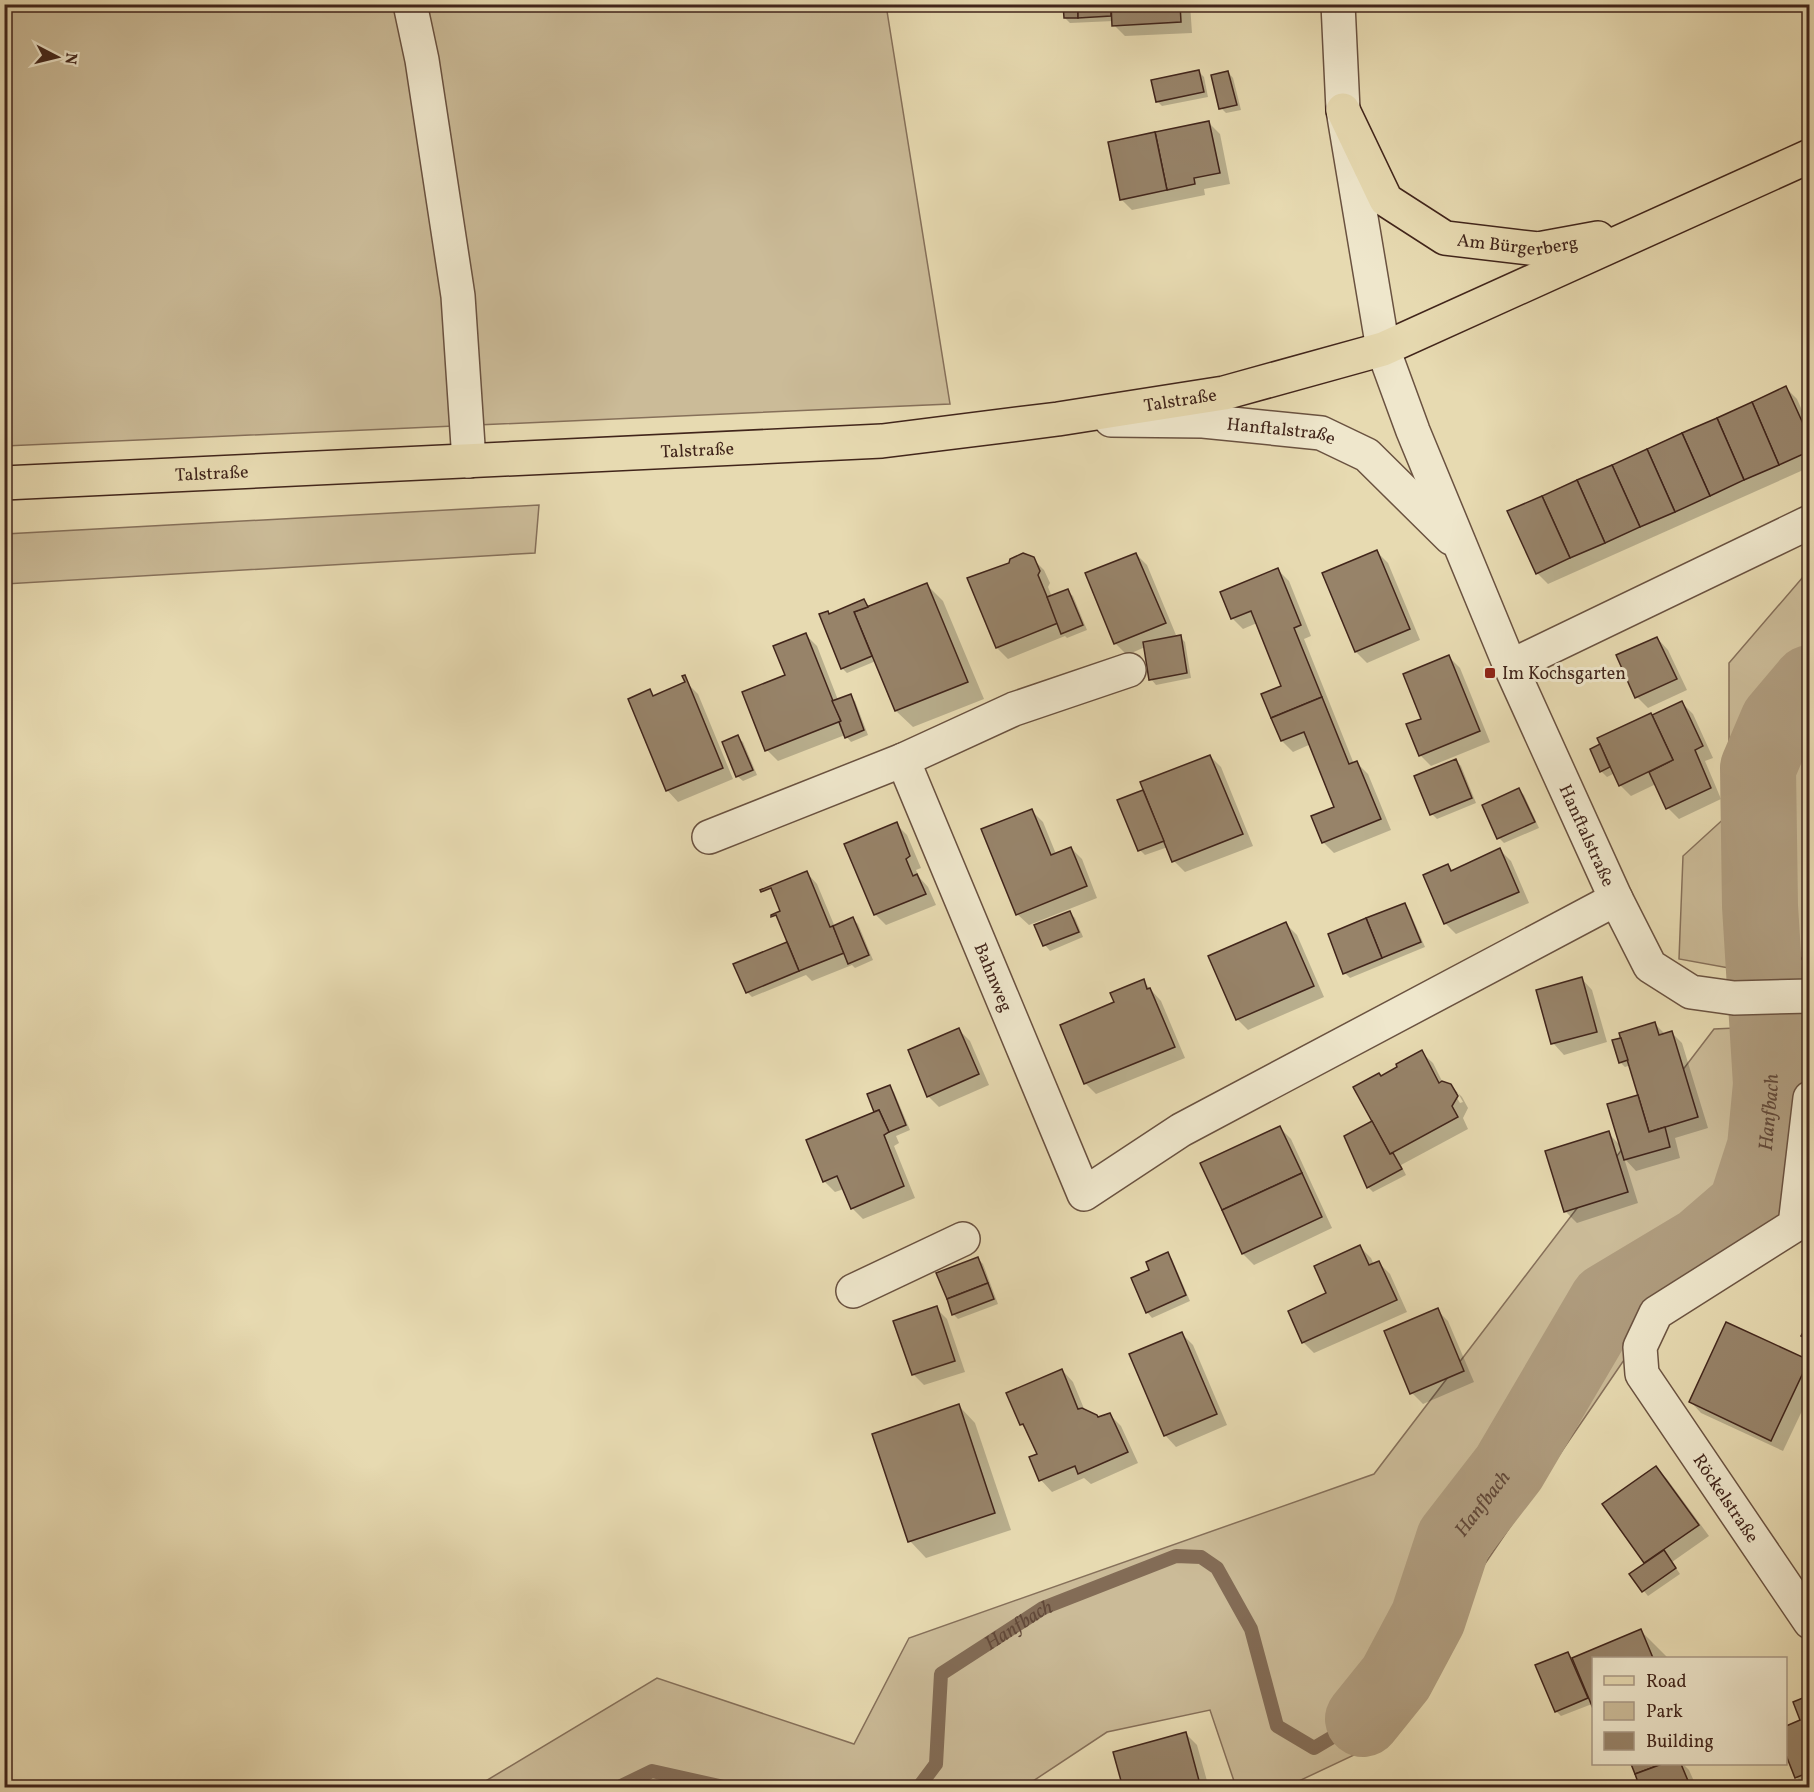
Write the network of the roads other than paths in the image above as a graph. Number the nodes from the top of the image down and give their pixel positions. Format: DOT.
graph roads {
  1 [pos="410,4"];
  2 [pos="1338,4"];
  3 [pos="1343,110"];
  4 [pos="1809,156"];
  5 [pos="1650,228"];
  6 [pos="1383,349"];
  7 [pos="1058,419"];
  8 [pos="469,461"];
  9 [pos="4,483"];
  10 [pos="1809,522"];
  11 [pos="1461,548"];
  12 [pos="1511,666"];
  13 [pos="1129,670"];
  14 [pos="903,760"];
  15 [pos="709,837"];
  16 [pos="1616,899"];
  17 [pos="1801,996"];
  18 [pos="1809,1098"];
  19 [pos="963,1239"];
  20 [pos="853,1291"];
  21 [pos="1809,1622"];
  1 -- 8 [label="street"];
  2 -- 3 [label="street, Am Bürgerberg"];
  3 -- 5 [label="main road, Am Bürgerberg"];
  3 -- 6 [label="street, Am Bürgerberg"];
  4 -- 5 [label="main road"];
  5 -- 6 [label="main road, Talstraße"];
  6 -- 7 [label="main road, Talstraße"];
  6 -- 11 [label="street, Hanftalstraße"];
  7 -- 8 [label="main road, Talstraße"];
  7 -- 11 [label="street, Hanftalstraße"];
  8 -- 9 [label="main road, Talstraße"];
  10 -- 12 [label="street"];
  11 -- 12 [label="street, Hanftalstraße"];
  12 -- 16 [label="street, Hanftalstraße"];
  13 -- 14 [label="street"];
  14 -- 15 [label="street"];
  14 -- 16 [label="street, Bahnweg"];
  16 -- 17 [label="street, Hanftalstraße"];
  18 -- 21 [label="street, Röckelstraße"];
  19 -- 20 [label="street"];
}
